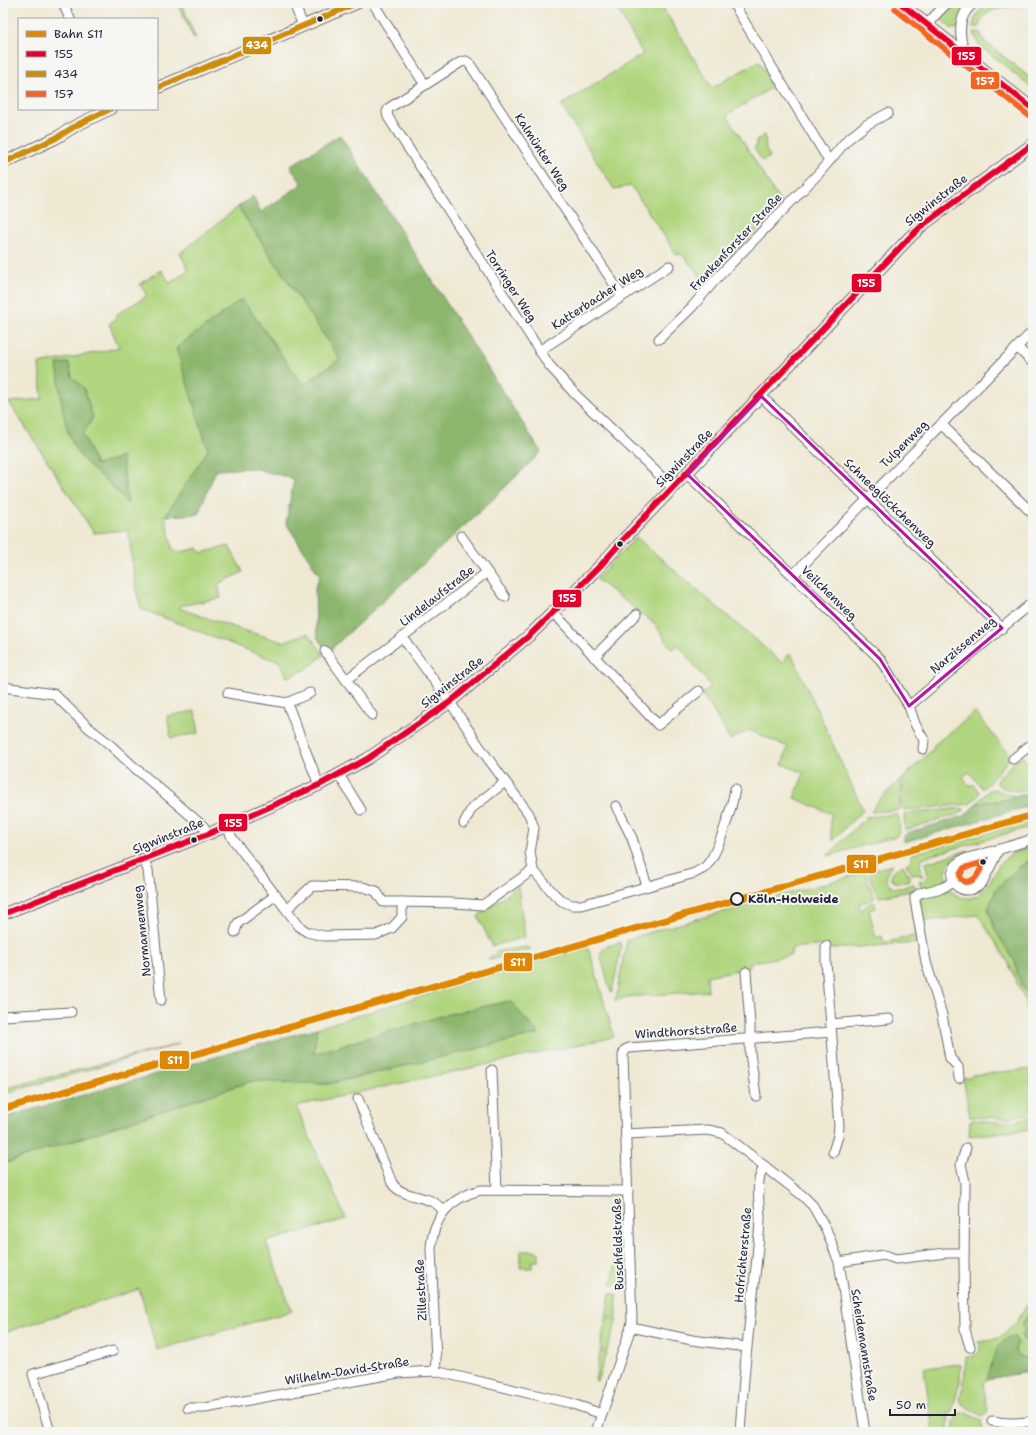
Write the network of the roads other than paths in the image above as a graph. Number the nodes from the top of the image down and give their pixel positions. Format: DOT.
graph roads {
  1 [pos="63,3"];
  2 [pos="294,3"];
  3 [pos="357,3"];
  4 [pos="373,3"];
  5 [pos="733,3"];
  6 [pos="900,3"];
  7 [pos="947,3"];
  8 [pos="974,3"];
  9 [pos="70,18"];
  10 [pos="927,24"];
  11 [pos="303,26"];
  12 [pos="966,56"];
  13 [pos="425,85"];
  14 [pos="158,88"];
  15 [pos="1033,109"];
  16 [pos="108,110"];
  17 [pos="888,113"];
  18 [pos="1033,144"];
  19 [pos="829,161"];
  20 [pos="3,163"];
  21 [pos="669,266"];
  22 [pos="622,296"];
  23 [pos="1033,331"];
  24 [pos="659,339"];
  25 [pos="1017,347"];
  26 [pos="539,351"];
  27 [pos="1033,363"];
  28 [pos="761,396"];
  29 [pos="941,424"];
  30 [pos="687,474"];
  31 [pos="673,488"];
  32 [pos="868,498"];
  33 [pos="1033,514"];
  34 [pos="461,536"];
  35 [pos="486,573"];
  36 [pos="793,575"];
  37 [pos="505,598"];
  38 [pos="1033,602"];
  39 [pos="553,612"];
  40 [pos="637,614"];
  41 [pos="1002,628"];
  42 [pos="403,638"];
  43 [pos="324,651"];
  44 [pos="594,657"];
  45 [pos="346,680"];
  46 [pos="3,686"];
  47 [pos="699,691"];
  48 [pos="228,693"];
  49 [pos="310,694"];
  50 [pos="450,702"];
  51 [pos="287,703"];
  52 [pos="909,706"];
  53 [pos="372,715"];
  54 [pos="1033,744"];
  55 [pos="923,749"];
  56 [pos="1013,759"];
  57 [pos="339,775"];
  58 [pos="506,782"];
  59 [pos="319,785"];
  60 [pos="735,789"];
  61 [pos="616,806"];
  62 [pos="361,810"];
  63 [pos="464,823"];
  64 [pos="227,826"];
  65 [pos="208,834"];
  66 [pos="1033,839"];
  67 [pos="999,849"];
  68 [pos="144,860"];
  69 [pos="534,870"];
  70 [pos="954,882"];
  71 [pos="647,886"];
  72 [pos="276,895"];
  73 [pos="402,902"];
  74 [pos="287,909"];
  75 [pos="3,914"];
  76 [pos="235,932"];
  77 [pos="826,946"];
  78 [pos="746,972"];
  79 [pos="161,1000"];
  80 [pos="71,1012"];
  81 [pos="3,1016"];
  82 [pos="889,1020"];
  83 [pos="831,1028"];
  84 [pos="750,1038"];
  85 [pos="625,1050"];
  86 [pos="492,1070"];
  87 [pos="959,1078"];
  88 [pos="756,1096"];
  89 [pos="358,1100"];
  90 [pos="626,1134"];
  91 [pos="966,1148"];
  92 [pos="833,1152"];
  93 [pos="765,1166"];
  94 [pos="497,1190"];
  95 [pos="628,1191"];
  96 [pos="444,1211"];
  97 [pos="964,1253"];
  98 [pos="839,1262"];
  99 [pos="631,1327"];
  100 [pos="746,1347"];
  101 [pos="970,1347"];
  102 [pos="113,1351"];
  103 [pos="435,1371"];
  104 [pos="188,1408"];
  105 [pos="602,1414"];
  106 [pos="992,1421"];
  107 [pos="1033,1421"];
  108 [pos="50,1432"];
  109 [pos="596,1432"];
  110 [pos="740,1432"];
  111 [pos="865,1432"];
  1 -- 9 [label="street"];
  2 -- 11 [label="street"];
  3 -- 11 [label="street"];
  4 -- 13 [label="street"];
  5 -- 19 [label="street"];
  6 -- 10 [label="street"];
  7 -- 10 [label="street"];
  8 -- 12 [label="street"];
  10 -- 12 [label="street"];
  11 -- 14 [label="street"];
  12 -- 15 [label="street"];
  13 -- 22 [label="street, Kalmünter Weg"];
  13 -- 26 [label="street, Torringer Weg"];
  16 -- 20 [label="street"];
  17 -- 19 [label="street, Frankenforster Straße"];
  18 -- 28 [label="street, Sigwinstraße"];
  19 -- 24 [label="street, Frankenforster Straße"];
  21 -- 22 [label="street, Katterbacher Weg"];
  22 -- 26 [label="street, Katterbacher Weg"];
  23 -- 25 [label="street, Tulpenweg"];
  25 -- 27 [label="street"];
  25 -- 29 [label="street, Tulpenweg"];
  26 -- 31 [label="street, Torringer Weg"];
  28 -- 30 [label="street, Sigwinstraße"];
  28 -- 32 [label="street, Schneeglöckchenweg"];
  29 -- 32 [label="street, Tulpenweg"];
  29 -- 33 [label="street"];
  30 -- 31 [label="street, Sigwinstraße"];
  30 -- 36 [label="street, Veilchenweg"];
  31 -- 39 [label="street, Sigwinstraße"];
  32 -- 36 [label="street, Tulpenweg"];
  32 -- 41 [label="street, Schneeglöckchenweg"];
  34 -- 35 [label="street, Lindelaufstraße"];
  35 -- 37 [label="street, Lindelaufstraße"];
  35 -- 42 [label="street, Lindelaufstraße"];
  36 -- 52 [label="street, Veilchenweg"];
  38 -- 41 [label="street, Narzissenweg"];
  39 -- 44 [label="street"];
  39 -- 50 [label="street, Sigwinstraße"];
  40 -- 44 [label="street"];
  41 -- 52 [label="street, Narzissenweg"];
  42 -- 45 [label="street, Lindelaufstraße"];
  42 -- 50 [label="street, Lindelaufstraße"];
  43 -- 45 [label="street"];
  44 -- 47 [label="street"];
  45 -- 53 [label="street"];
  46 -- 65 [label="street"];
  48 -- 51 [label="street"];
  49 -- 51 [label="street"];
  50 -- 57 [label="street, Sigwinstraße"];
  50 -- 58 [label="street, Lindelaufstraße"];
  51 -- 59 [label="street"];
  52 -- 55 [label="street, Veilchenweg"];
  54 -- 56 [label="street"];
  57 -- 59 [label="street, Sigwinstraße"];
  57 -- 62 [label="street"];
  58 -- 63 [label="street"];
  58 -- 69 [label="street, Lindelaufstraße"];
  59 -- 64 [label="street, Sigwinstraße"];
  60 -- 71 [label="street"];
  61 -- 71 [label="street"];
  64 -- 65 [label="street, Sigwinstraße"];
  64 -- 72 [label="street"];
  65 -- 68 [label="street, Sigwinstraße"];
  66 -- 67 [label="street"];
  67 -- 70 [label="street"];
  67 -- 70 [label="street"];
  68 -- 75 [label="street, Sigwinstraße"];
  68 -- 79 [label="street, Normannenweg"];
  69 -- 71 [label="street"];
  69 -- 73 [label="street"];
  70 -- 87 [label="street"];
  72 -- 74 [label="street"];
  72 -- 76 [label="street"];
  73 -- 74 [label="street"];
  73 -- 74 [label="street"];
  77 -- 83 [label="street"];
  78 -- 84 [label="street, Windthorststraße"];
  80 -- 81 [label="street"];
  82 -- 83 [label="street, Windthorststraße"];
  83 -- 84 [label="street, Windthorststraße"];
  83 -- 92 [label="street"];
  84 -- 85 [label="street, Windthorststraße"];
  84 -- 88 [label="street, Windthorststraße"];
  85 -- 90 [label="street, Buschfeldstraße"];
  86 -- 94 [label="street"];
  89 -- 96 [label="street"];
  90 -- 93 [label="street, Scheidemannstraße"];
  90 -- 95 [label="street, Buschfeldstraße"];
  91 -- 97 [label="street"];
  93 -- 98 [label="street, Scheidemannstraße"];
  93 -- 100 [label="street, Hofrichterstraße"];
  94 -- 95 [label="street, Zillestraße"];
  94 -- 96 [label="street, Zillestraße"];
  95 -- 99 [label="street, Buschfeldstraße"];
  96 -- 103 [label="street, Zillestraße"];
  97 -- 98 [label="street"];
  97 -- 101 [label="street"];
  98 -- 111 [label="street, Scheidemannstraße"];
  99 -- 100 [label="street"];
  99 -- 105 [label="street, Buschfeldstraße"];
  100 -- 110 [label="street, Hofrichterstraße"];
  102 -- 108 [label="street"];
  103 -- 104 [label="street, Wilhelm-David-Straße"];
  103 -- 105 [label="street, Wilhelm-David-Straße"];
  105 -- 109 [label="street, Buschfeldstraße"];
  106 -- 107 [label="street"];
}
